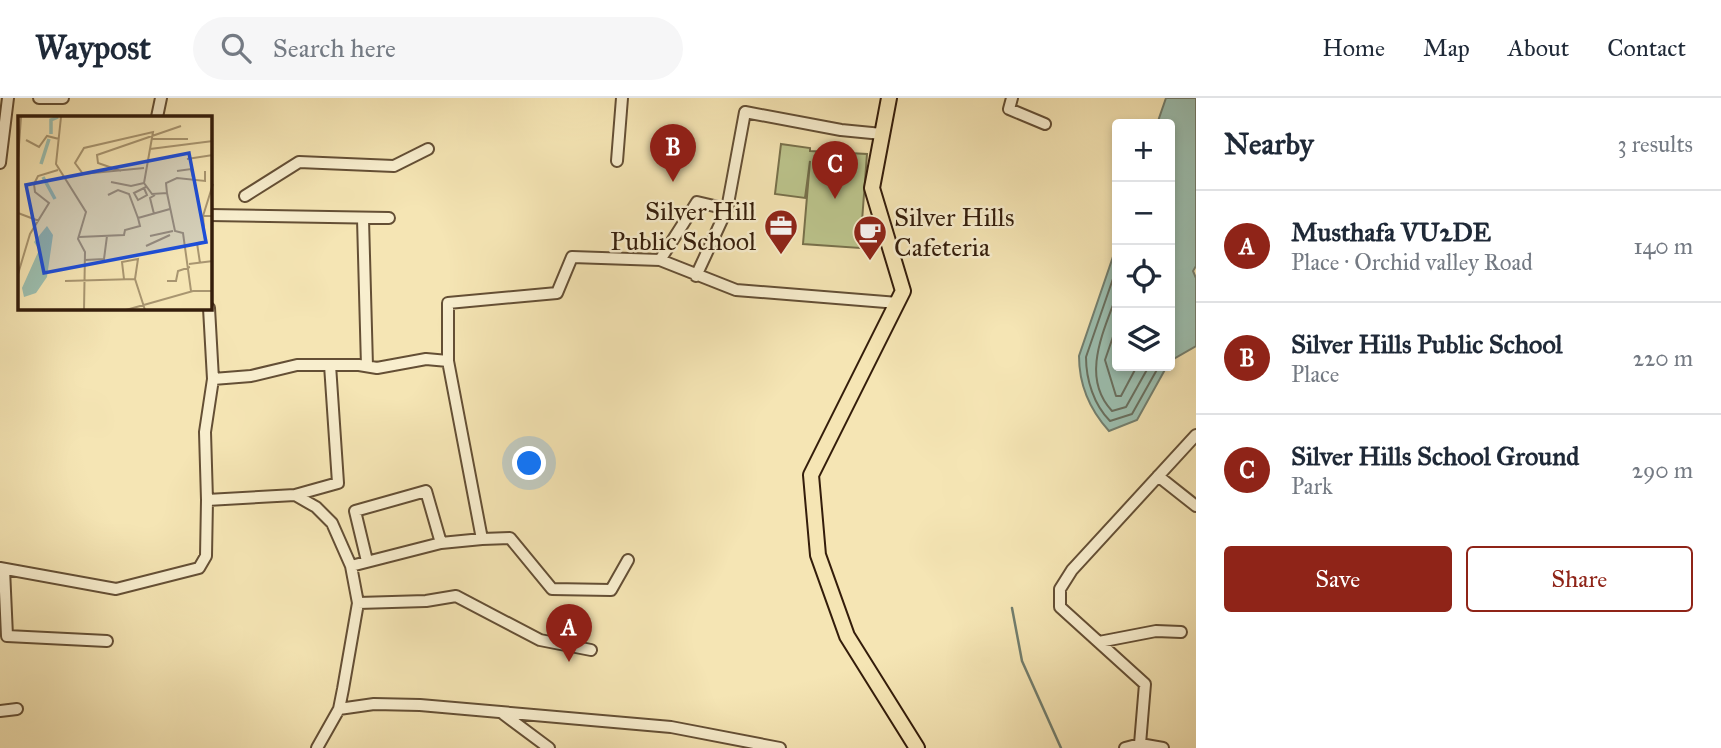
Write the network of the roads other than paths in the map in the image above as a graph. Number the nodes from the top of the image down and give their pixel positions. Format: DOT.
graph roads {
  1 [pos="8,98"];
  2 [pos="39,98"];
  3 [pos="63,98"];
  4 [pos="161,98"];
  5 [pos="622,98"];
  6 [pos="888,98"];
  7 [pos="1012,98"];
  8 [pos="157,116"];
  9 [pos="1045,124"];
  10 [pos="882,134"];
  11 [pos="428,149"];
  12 [pos="617,161"];
  13 [pos="0,163"];
  14 [pos="245,196"];
  15 [pos="727,209"];
  16 [pos="212,215"];
  17 [pos="389,218"];
  18 [pos="363,219"];
  19 [pos="660,260"];
  20 [pos="696,276"];
  21 [pos="898,303"];
  22 [pos="209,310"];
  23 [pos="448,361"];
  24 [pos="330,365"];
  25 [pos="367,366"];
  26 [pos="213,379"];
  27 [pos="1196,435"];
  28 [pos="1158,476"];
  29 [pos="295,495"];
  30 [pos="207,500"];
  31 [pos="1196,506"];
  32 [pos="482,539"];
  33 [pos="441,543"];
  34 [pos="628,560"];
  35 [pos="367,561"];
  36 [pos="351,566"];
  37 [pos="2,568"];
  38 [pos="358,603"];
  39 [pos="1181,632"];
  40 [pos="107,641"];
  41 [pos="1099,642"];
  42 [pos="591,650"];
  43 [pos="339,709"];
  44 [pos="502,713"];
  45 [pos="1140,744"];
  46 [pos="317,748"];
  47 [pos="549,748"];
  48 [pos="780,748"];
  49 [pos="917,748"];
  50 [pos="1125,748"];
  51 [pos="1163,748"];
  1 -- 13 [label="street"];
  2 -- 3 [label="street"];
  4 -- 8 [label="street"];
  5 -- 12 [label="street"];
  6 -- 10 [label="main road"];
  7 -- 9 [label="street"];
  10 -- 15 [label="street"];
  10 -- 21 [label="main road"];
  11 -- 14 [label="street"];
  15 -- 19 [label="street"];
  15 -- 20 [label="street"];
  16 -- 18 [label="street"];
  17 -- 18 [label="street"];
  18 -- 25 [label="street"];
  19 -- 20 [label="street"];
  19 -- 23 [label="street"];
  20 -- 21 [label="street"];
  21 -- 49 [label="main road"];
  22 -- 26 [label="street"];
  23 -- 25 [label="street"];
  23 -- 32 [label="street"];
  24 -- 25 [label="street"];
  24 -- 26 [label="street"];
  24 -- 29 [label="street"];
  26 -- 30 [label="street"];
  27 -- 28 [label="street"];
  28 -- 31 [label="street"];
  28 -- 41 [label="street"];
  29 -- 30 [label="street"];
  29 -- 36 [label="street"];
  30 -- 37 [label="street"];
  32 -- 33 [label="street"];
  32 -- 34 [label="street"];
  33 -- 35 [label="street"];
  33 -- 35 [label="street"];
  35 -- 36 [label="street"];
  36 -- 38 [label="street"];
  37 -- 40 [label="street"];
  38 -- 42 [label="street"];
  38 -- 43 [label="street"];
  39 -- 41 [label="street"];
  41 -- 45 [label="street"];
  43 -- 44 [label="street"];
  43 -- 46 [label="street"];
  44 -- 47 [label="street"];
  44 -- 48 [label="street"];
  45 -- 50 [label="street"];
  45 -- 51 [label="street"];
}
